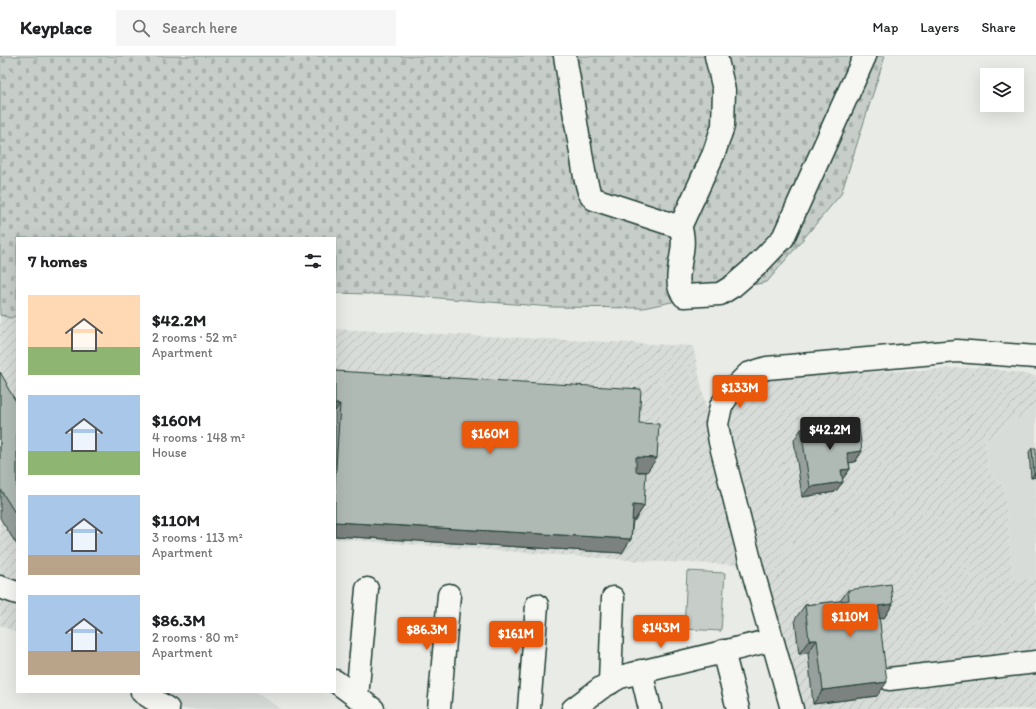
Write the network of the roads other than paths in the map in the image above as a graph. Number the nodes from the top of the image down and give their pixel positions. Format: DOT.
graph roads {
  1 [pos="565,56"];
  2 [pos="716,56"];
  3 [pos="865,56"];
  4 [pos="680,227"];
  5 [pos="1036,357"];
  6 [pos="0,586"];
  7 [pos="367,589"];
  8 [pos="16,593"];
  9 [pos="450,595"];
  10 [pos="613,598"];
  11 [pos="537,604"];
  12 [pos="772,640"];
  13 [pos="723,652"];
  14 [pos="1036,662"];
  15 [pos="642,672"];
  16 [pos="889,679"];
  17 [pos="336,682"];
  18 [pos="610,683"];
  19 [pos="144,693"];
  20 [pos="365,703"];
  21 [pos="168,709"];
  22 [pos="439,709"];
  23 [pos="529,709"];
  24 [pos="573,709"];
  25 [pos="650,709"];
  26 [pos="738,709"];
  27 [pos="792,709"];
  1 -- 4 [label="street"];
  2 -- 4 [label="street"];
  3 -- 4 [label="street"];
  5 -- 12 [label="street"];
  6 -- 8 [label="street"];
  7 -- 20 [label="street"];
  9 -- 22 [label="street"];
  10 -- 18 [label="street"];
  11 -- 23 [label="street"];
  12 -- 13 [label="street"];
  12 -- 27 [label="street"];
  13 -- 15 [label="street"];
  13 -- 26 [label="street"];
  14 -- 16 [label="street"];
  15 -- 18 [label="street"];
  15 -- 25 [label="street"];
  17 -- 20 [label="street"];
  18 -- 24 [label="street"];
  19 -- 21 [label="street"];
}
